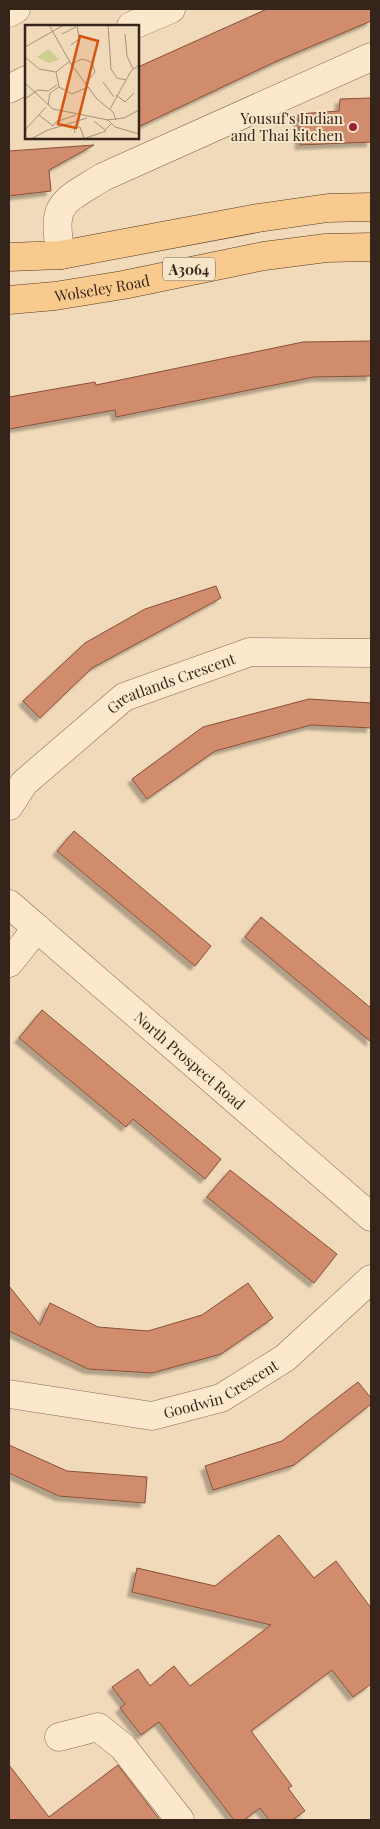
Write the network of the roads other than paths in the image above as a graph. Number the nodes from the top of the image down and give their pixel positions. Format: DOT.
graph roads {
  1 [pos="16,9"];
  2 [pos="171,9"];
  3 [pos="9,13"];
  4 [pos="133,25"];
  5 [pos="371,57"];
  6 [pos="25,81"];
  7 [pos="9,89"];
  8 [pos="371,207"];
  9 [pos="371,246"];
  10 [pos="61,255"];
  11 [pos="9,257"];
  12 [pos="9,300"];
  13 [pos="371,653"];
  14 [pos="9,806"];
  15 [pos="9,904"];
  16 [pos="37,928"];
  17 [pos="9,963"];
  18 [pos="371,1216"];
  19 [pos="371,1279"];
  20 [pos="9,1394"];
  21 [pos="59,1737"];
  22 [pos="180,1820"];
  1 -- 3 [label="street"];
  2 -- 4 [label="street"];
  5 -- 10 [label="street"];
  6 -- 7 [label="street"];
  8 -- 10 [label="main road, A3064"];
  9 -- 12 [label="main road, Wolseley Road / A3064"];
  10 -- 11 [label="main road, A3064"];
  13 -- 14 [label="street, Greatlands Crescent"];
  15 -- 16 [label="street, North Prospect Road"];
  16 -- 17 [label="street"];
  16 -- 18 [label="street, North Prospect Road"];
  19 -- 20 [label="street, Goodwin Crescent"];
  21 -- 22 [label="street"];
}
